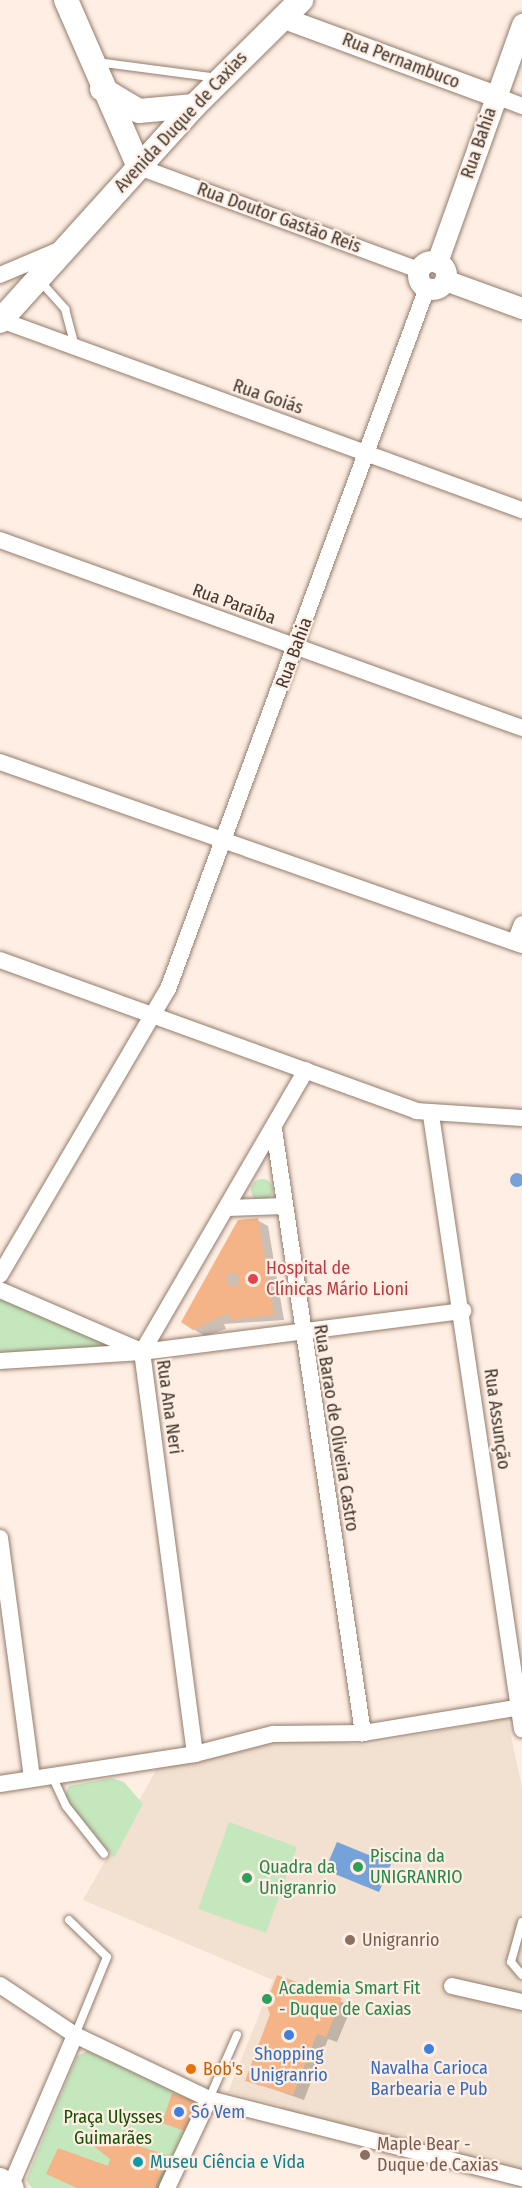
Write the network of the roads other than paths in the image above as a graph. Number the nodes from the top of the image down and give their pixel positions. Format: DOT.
graph roads {
  1 [pos="66,0"];
  2 [pos="302,0"];
  3 [pos="280,17"];
  4 [pos="522,24"];
  5 [pos="91,62"];
  6 [pos="221,78"];
  7 [pos="102,89"];
  8 [pos="496,96"];
  9 [pos="194,106"];
  10 [pos="522,106"];
  11 [pos="139,166"];
  12 [pos="65,247"];
  13 [pos="0,275"];
  14 [pos="432,275"];
  15 [pos="38,279"];
  16 [pos="522,308"];
  17 [pos="0,321"];
  18 [pos="76,348"];
  19 [pos="365,452"];
  20 [pos="522,510"];
  21 [pos="0,540"];
  22 [pos="296,647"];
  23 [pos="522,728"];
  24 [pos="0,762"];
  25 [pos="224,841"];
  26 [pos="522,924"];
  27 [pos="518,944"];
  28 [pos="0,960"];
  29 [pos="156,1016"];
  30 [pos="306,1070"];
  31 [pos="431,1114"];
  32 [pos="522,1118"];
  33 [pos="274,1129"];
  34 [pos="284,1206"];
  35 [pos="228,1208"];
  36 [pos="0,1275"];
  37 [pos="0,1290"];
  38 [pos="463,1311"];
  39 [pos="301,1328"];
  40 [pos="142,1352"];
  41 [pos="0,1361"];
  42 [pos="0,1538"];
  43 [pos="521,1708"];
  44 [pos="522,1729"];
  45 [pos="363,1733"];
  46 [pos="195,1754"];
  47 [pos="52,1776"];
  48 [pos="32,1779"];
  49 [pos="0,1784"];
  50 [pos="104,1854"];
  51 [pos="69,1920"];
  52 [pos="522,1922"];
  53 [pos="522,1975"];
  54 [pos="0,1985"];
  55 [pos="452,1986"];
  56 [pos="522,2002"];
  57 [pos="75,2035"];
  58 [pos="237,2035"];
  59 [pos="209,2099"];
  60 [pos="522,2178"];
  61 [pos="7,2185"];
  62 [pos="167,2188"];
  1 -- 5 [label="main road"];
  2 -- 3 [label="main road, Avenida Duque de Caxias"];
  3 -- 6 [label="main road, Avenida Duque de Caxias"];
  3 -- 8 [label="street, Rua Pernambuco"];
  4 -- 8 [label="street, Rua Bahia"];
  5 -- 6 [label="lane"];
  5 -- 7 [label="main road"];
  6 -- 9 [label="main road, Avenida Duque de Caxias"];
  7 -- 9 [label="main road"];
  7 -- 11 [label="main road"];
  8 -- 10 [label="street, Rua Pernambuco"];
  8 -- 14 [label="street, Rua Bahia"];
  9 -- 11 [label="main road, Avenida Duque de Caxias"];
  11 -- 12 [label="main road, Avenida Duque de Caxias"];
  11 -- 14 [label="street, Rua Doutor Gastão Reis"];
  12 -- 13 [label="street, Avenida Duque de Caxias"];
  12 -- 15 [label="main road, Avenida Duque de Caxias"];
  14 -- 16 [label="street, Rua Doutor Gastão Reis"];
  14 -- 19 [label="street, Rua Bahia"];
  15 -- 17 [label="main road, Avenida Duque de Caxias"];
  15 -- 18 [label="lane"];
  17 -- 18 [label="street, Rua Goiás"];
  18 -- 19 [label="street, Rua Goiás"];
  19 -- 20 [label="street, Rua Goiás"];
  19 -- 22 [label="street, Rua Bahia"];
  21 -- 22 [label="street, Rua Paraíba"];
  22 -- 23 [label="street, Rua Paraíba"];
  22 -- 25 [label="street, Rua Bahia"];
  24 -- 25 [label="street"];
  25 -- 27 [label="street"];
  25 -- 29 [label="street, Rua Bahia"];
  26 -- 27 [label="street"];
  28 -- 29 [label="street"];
  29 -- 30 [label="street"];
  29 -- 36 [label="street, Rua Bahia"];
  30 -- 31 [label="street"];
  30 -- 33 [label="street, Rua Ana Neri"];
  31 -- 32 [label="street"];
  31 -- 38 [label="street, Rua Assunção"];
  33 -- 34 [label="street, Rua Barao de Oliveira Castro"];
  33 -- 35 [label="street, Rua Ana Neri"];
  34 -- 35 [label="street"];
  34 -- 39 [label="street, Rua Barao de Oliveira Castro"];
  35 -- 40 [label="street, Rua Ana Neri"];
  37 -- 40 [label="street"];
  38 -- 39 [label="street"];
  38 -- 43 [label="street, Rua Assunção"];
  39 -- 40 [label="street"];
  39 -- 45 [label="street, Rua Barao de Oliveira Castro"];
  40 -- 41 [label="street"];
  40 -- 46 [label="street, Rua Ana Neri"];
  42 -- 48 [label="street"];
  43 -- 44 [label="street, Rua Assunção"];
  43 -- 45 [label="street"];
  45 -- 46 [label="street"];
  46 -- 47 [label="street"];
  47 -- 48 [label="street"];
  47 -- 50 [label="lane"];
  48 -- 49 [label="street"];
  51 -- 57 [label="lane"];
  52 -- 53 [label="lane"];
  54 -- 57 [label="street"];
  55 -- 56 [label="street"];
  57 -- 59 [label="street"];
  57 -- 61 [label="street"];
  58 -- 59 [label="lane"];
  59 -- 60 [label="street"];
  59 -- 62 [label="street"];
}
